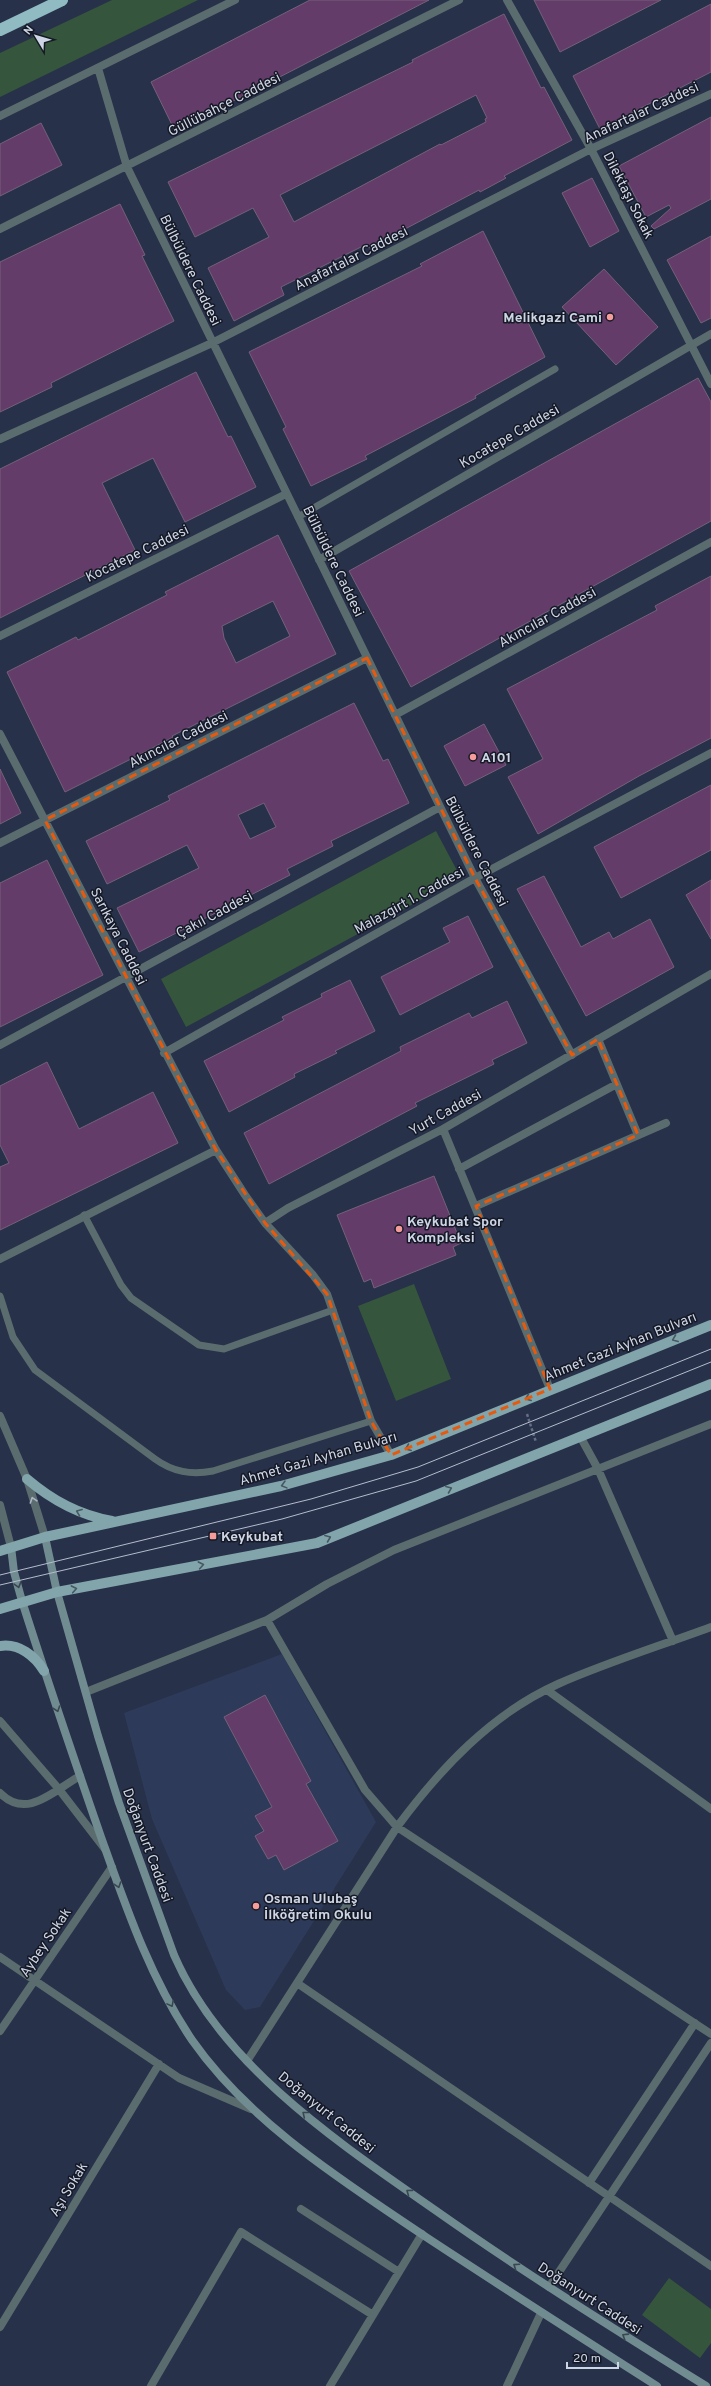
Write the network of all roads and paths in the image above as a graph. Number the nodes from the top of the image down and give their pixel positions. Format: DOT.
graph roads {
  1 [pos="62,0"];
  2 [pos="235,0"];
  3 [pos="459,0"];
  4 [pos="507,0"];
  5 [pos="0,30"];
  6 [pos="98,68"];
  7 [pos="711,94"];
  8 [pos="0,116"];
  9 [pos="591,149"];
  10 [pos="127,167"];
  11 [pos="0,229"];
  12 [pos="711,334"];
  13 [pos="212,343"];
  14 [pos="690,346"];
  15 [pos="555,369"];
  16 [pos="711,384"];
  17 [pos="0,439"];
  18 [pos="286,494"];
  19 [pos="298,517"];
  20 [pos="711,542"];
  21 [pos="319,560"];
  22 [pos="0,636"];
  23 [pos="367,658"];
  24 [pos="395,715"];
  25 [pos="0,734"];
  26 [pos="711,753"];
  27 [pos="440,807"];
  28 [pos="45,820"];
  29 [pos="0,843"];
  30 [pos="475,878"];
  31 [pos="711,974"];
  32 [pos="125,977"];
  33 [pos="598,1039"];
  34 [pos="0,1045"];
  35 [pos="164,1053"];
  36 [pos="572,1055"];
  37 [pos="615,1085"];
  38 [pos="666,1123"];
  39 [pos="442,1129"];
  40 [pos="638,1135"];
  41 [pos="216,1150"];
  42 [pos="460,1169"];
  43 [pos="476,1206"];
  44 [pos="84,1215"];
  45 [pos="265,1223"];
  46 [pos="0,1259"];
  47 [pos="0,1296"];
  48 [pos="333,1310"];
  49 [pos="711,1325"];
  50 [pos="711,1384"];
  51 [pos="550,1389"];
  52 [pos="522,1401"];
  53 [pos="0,1416"];
  54 [pos="371,1421"];
  55 [pos="711,1424"];
  56 [pos="580,1436"];
  57 [pos="540,1452"];
  58 [pos="390,1455"];
  59 [pos="598,1469"];
  60 [pos="27,1479"];
  61 [pos="0,1505"];
  62 [pos="116,1521"];
  63 [pos="45,1537"];
  64 [pos="11,1547"];
  65 [pos="0,1551"];
  66 [pos="57,1592"];
  67 [pos="22,1601"];
  68 [pos="0,1609"];
  69 [pos="267,1620"];
  70 [pos="711,1627"];
  71 [pos="673,1641"];
  72 [pos="0,1646"];
  73 [pos="44,1671"];
  74 [pos="547,1690"];
  75 [pos="86,1692"];
  76 [pos="0,1721"];
  77 [pos="80,1776"];
  78 [pos="58,1788"];
  79 [pos="0,1793"];
  80 [pos="711,1809"];
  81 [pos="397,1827"];
  82 [pos="106,1851"];
  83 [pos="112,1868"];
  84 [pos="0,1957"];
  85 [pos="35,1980"];
  86 [pos="297,1983"];
  87 [pos="695,2024"];
  88 [pos="0,2031"];
  89 [pos="711,2034"];
  90 [pos="711,2043"];
  91 [pos="247,2061"];
  92 [pos="159,2064"];
  93 [pos="251,2109"];
  94 [pos="589,2183"];
  95 [pos="609,2196"];
  96 [pos="301,2209"];
  97 [pos="422,2234"];
  98 [pos="711,2266"];
  99 [pos="399,2272"];
  100 [pos="549,2287"];
  101 [pos="542,2313"];
  102 [pos="373,2315"];
  103 [pos="0,2327"];
  104 [pos="649,2384"];
  105 [pos="151,2386"];
  106 [pos="330,2386"];
  107 [pos="506,2386"];
  108 [pos="658,2386"];
  109 [pos="706,2386"];
  1 -- 5 [label="highway"];
  2 -- 6 [label="street"];
  3 -- 10 [label="street, Güllübahçe Caddesi"];
  4 -- 9 [label="street, Dilektaşı Sokak"];
  6 -- 8 [label="street"];
  6 -- 10 [label="street, Bülbüldere Caddesi"];
  7 -- 9 [label="street, Anafartalar Caddesi"];
  9 -- 13 [label="street, Anafartalar Caddesi"];
  9 -- 14 [label="street, Dilektaşı Sokak"];
  10 -- 11 [label="street, Güllübahçe Caddesi"];
  10 -- 13 [label="street, Bülbüldere Caddesi"];
  12 -- 14 [label="street, Kocatepe Caddesi"];
  13 -- 17 [label="street, Anafartalar Caddesi"];
  13 -- 18 [label="street, Bülbüldere Caddesi"];
  14 -- 16 [label="street, Dilektaşı Sokak"];
  14 -- 21 [label="street, Kocatepe Caddesi"];
  15 -- 19 [label="lane"];
  18 -- 19 [label="street, Bülbüldere Caddesi"];
  18 -- 22 [label="street, Kocatepe Caddesi"];
  19 -- 21 [label="street, Bülbüldere Caddesi"];
  20 -- 24 [label="street, Akıncılar Caddesi"];
  21 -- 23 [label="street, Bülbüldere Caddesi"];
  23 -- 24 [label="street, Bülbüldere Caddesi"];
  23 -- 28 [label="street, Akıncılar Caddesi"];
  24 -- 27 [label="street, Bülbüldere Caddesi"];
  25 -- 28 [label="street, Sarıkaya Caddesi"];
  26 -- 30 [label="street, Malazgirt 1. Caddesi"];
  27 -- 30 [label="street, Bülbüldere Caddesi"];
  27 -- 32 [label="street, Çakıl Caddesi"];
  28 -- 29 [label="street, Akıncılar Caddesi"];
  28 -- 32 [label="street, Sarıkaya Caddesi"];
  30 -- 35 [label="street, Malazgirt 1. Caddesi"];
  30 -- 36 [label="street, Bülbüldere Caddesi"];
  31 -- 33 [label="street, Yurt Caddesi"];
  32 -- 34 [label="street, Çakıl Caddesi"];
  32 -- 35 [label="street, Sarıkaya Caddesi"];
  33 -- 36 [label="street, Yurt Caddesi"];
  33 -- 37 [label="street"];
  35 -- 41 [label="street, Sarıkaya Caddesi"];
  36 -- 39 [label="street, Yurt Caddesi"];
  37 -- 40 [label="street"];
  37 -- 42 [label="street"];
  38 -- 40 [label="street"];
  39 -- 42 [label="street"];
  39 -- 45 [label="street, Yurt Caddesi"];
  40 -- 43 [label="street"];
  41 -- 44 [label="street"];
  41 -- 45 [label="street"];
  42 -- 43 [label="street"];
  43 -- 51 [label="street"];
  44 -- 46 [label="street"];
  44 -- 48 [label="lane"];
  45 -- 48 [label="street"];
  47 -- 54 [label="lane"];
  48 -- 54 [label="street"];
  49 -- 51 [label="main road, Ahmet Gazi Ayhan Bulvarı, one-way"];
  50 -- 56 [label="main road"];
  51 -- 52 [label="main road, Ahmet Gazi Ayhan Bulvarı, one-way"];
  52 -- 57 [label="path"];
  52 -- 58 [label="main road, Ahmet Gazi Ayhan Bulvarı, one-way"];
  53 -- 60 [label="street"];
  54 -- 58 [label="street"];
  55 -- 59 [label="street"];
  56 -- 57 [label="main road"];
  56 -- 59 [label="street"];
  66 -- 57 [label="main road, one-way"];
  58 -- 62 [label="main road, Ahmet Gazi Ayhan Bulvarı, one-way"];
  59 -- 69 [label="street"];
  59 -- 71 [label="street"];
  62 -- 60 [label="main road, one-way"];
  63 -- 60 [label="street, one-way"];
  61 -- 64 [label="street"];
  62 -- 63 [label="main road, Ahmet Gazi Ayhan Bulvarı"];
  63 -- 64 [label="main road, Ahmet Gazi Ayhan Bulvarı"];
  63 -- 66 [label="street, Doğanyurt Caddesi"];
  64 -- 65 [label="main road, Ahmet Gazi Ayhan Bulvarı"];
  64 -- 67 [label="street, one-way"];
  66 -- 67 [label="main road"];
  66 -- 75 [label="street, Doğanyurt Caddesi"];
  67 -- 68 [label="main road"];
  67 -- 73 [label="street"];
  69 -- 75 [label="street"];
  69 -- 81 [label="street"];
  70 -- 71 [label="street"];
  71 -- 74 [label="street"];
  72 -- 73 [label="main road"];
  73 -- 77 [label="street, one-way"];
  74 -- 80 [label="street"];
  74 -- 81 [label="street"];
  75 -- 91 [label="street, Doğanyurt Caddesi"];
  76 -- 78 [label="street"];
  77 -- 78 [label="street"];
  77 -- 82 [label="street"];
  78 -- 79 [label="street"];
  78 -- 82 [label="street"];
  81 -- 86 [label="street"];
  81 -- 87 [label="street"];
  82 -- 83 [label="street"];
  83 -- 85 [label="street, Aybey Sokak"];
  83 -- 93 [label="street, one-way"];
  84 -- 85 [label="street"];
  85 -- 88 [label="street, Aybey Sokak"];
  85 -- 92 [label="street"];
  86 -- 91 [label="street"];
  86 -- 94 [label="street"];
  87 -- 89 [label="street"];
  87 -- 94 [label="street"];
  90 -- 95 [label="street"];
  100 -- 91 [label="street, Doğanyurt Caddesi, one-way"];
  92 -- 93 [label="street"];
  92 -- 103 [label="street, Aşı Sokak"];
  93 -- 97 [label="street"];
  94 -- 95 [label="street"];
  95 -- 98 [label="street"];
  95 -- 100 [label="street"];
  96 -- 99 [label="street"];
  97 -- 99 [label="street"];
  97 -- 101 [label="street"];
  99 -- 102 [label="street"];
  109 -- 100 [label="street, Doğanyurt Caddesi, one-way"];
  101 -- 104 [label="street"];
  101 -- 107 [label="street"];
  102 -- 105 [label="street"];
  102 -- 106 [label="street"];
  104 -- 108 [label="street"];
}
